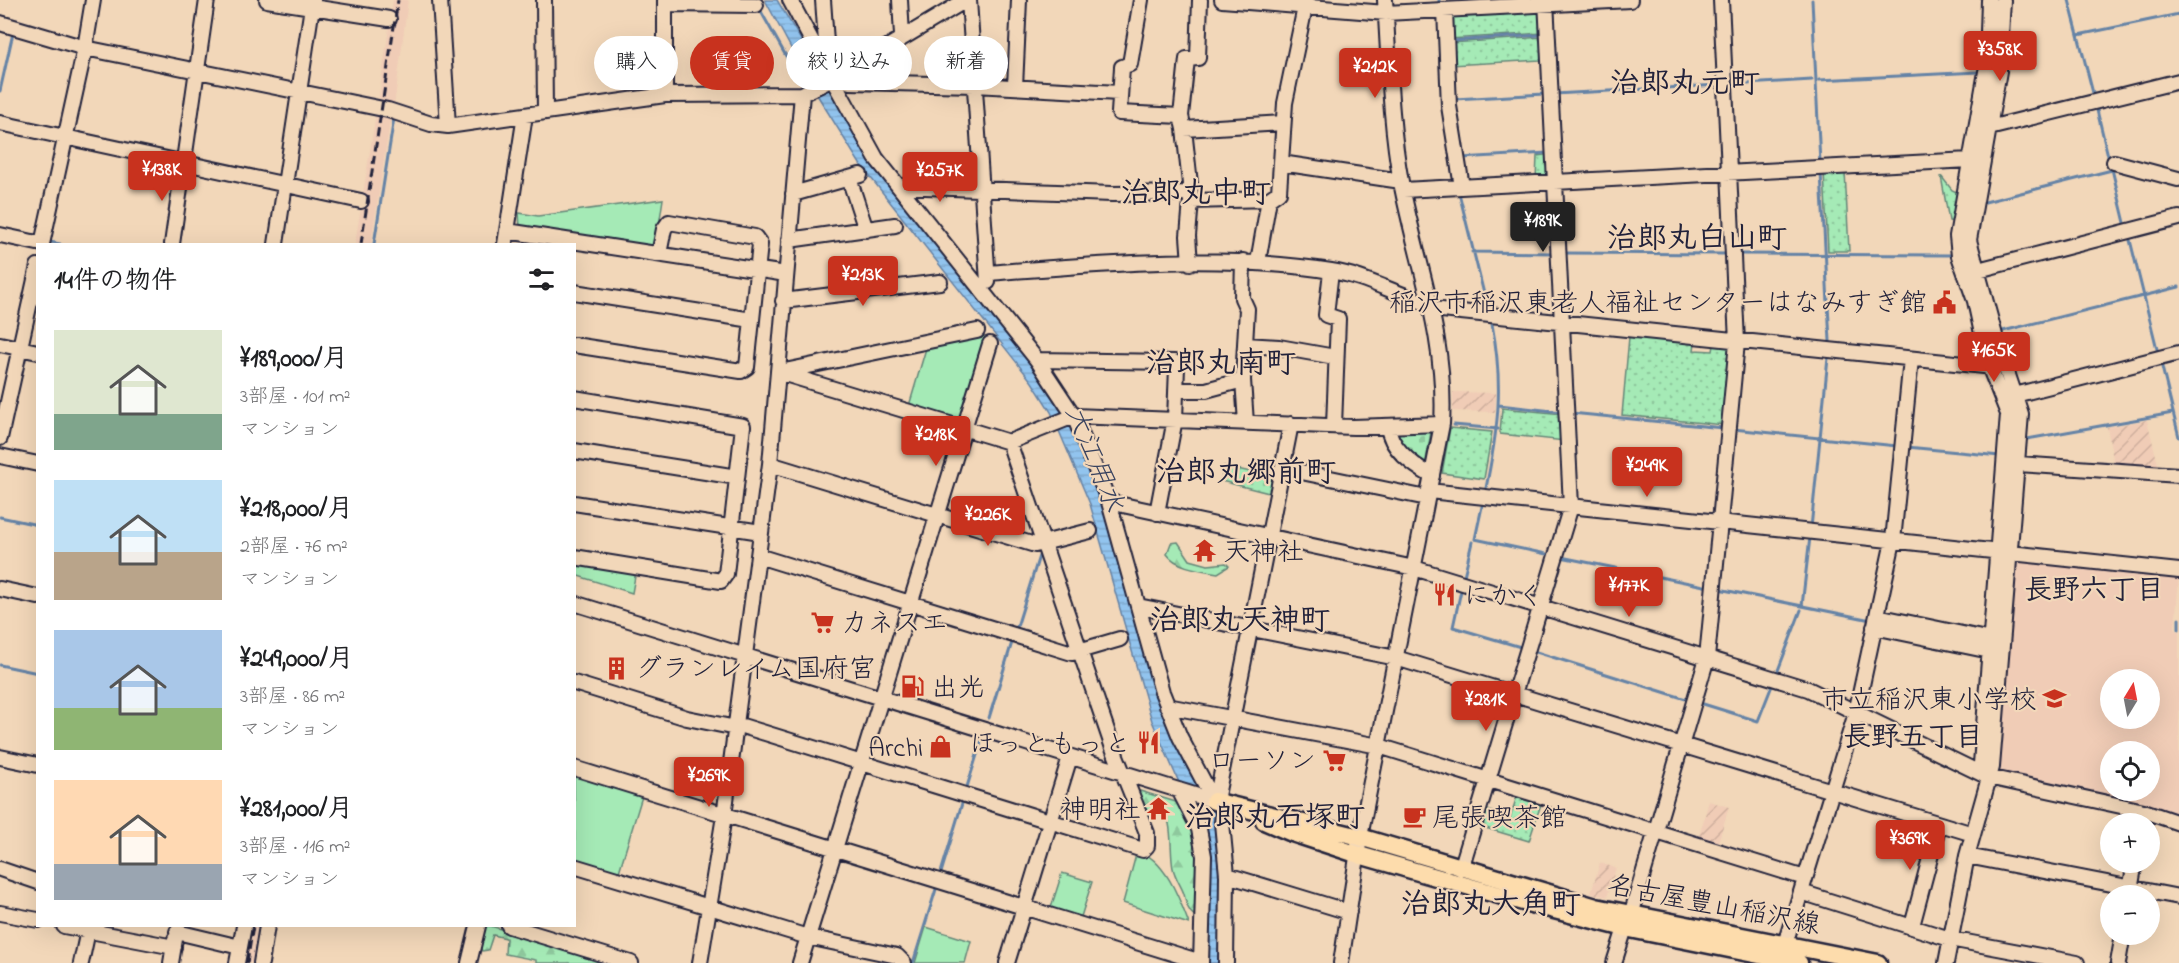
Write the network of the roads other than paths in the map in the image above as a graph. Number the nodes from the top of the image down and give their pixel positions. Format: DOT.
graph roads {
  1 [pos="93,0"];
  2 [pos="207,0"];
  3 [pos="267,0"];
  4 [pos="440,0"];
  5 [pos="544,0"];
  6 [pos="790,0"];
  7 [pos="823,0"];
  8 [pos="900,0"];
  9 [pos="968,0"];
  10 [pos="1019,0"];
  11 [pos="1141,0"];
  12 [pos="1200,0"];
  13 [pos="1222,0"];
  14 [pos="1630,0"];
  15 [pos="1721,0"];
  16 [pos="1989,0"];
  17 [pos="2003,0"];
  18 [pos="1248,1"];
  19 [pos="665,2"];
  20 [pos="1546,2"];
  21 [pos="313,4"];
  22 [pos="1302,4"];
  23 [pos="756,5"];
  24 [pos="1385,6"];
  25 [pos="1445,10"];
  26 [pos="389,19"];
  27 [pos="0,23"];
  28 [pos="809,36"];
  29 [pos="826,36"];
  30 [pos="902,36"];
  31 [pos="971,36"];
  32 [pos="85,48"];
  33 [pos="196,71"];
  34 [pos="2179,81"];
  35 [pos="1008,87"];
  36 [pos="1015,87"];
  37 [pos="838,90"];
  38 [pos="975,90"];
  39 [pos="807,91"];
  40 [pos="299,92"];
  41 [pos="1119,93"];
  42 [pos="665,95"];
  43 [pos="545,112"];
  44 [pos="525,115"];
  45 [pos="1183,122"];
  46 [pos="0,123"];
  47 [pos="1283,123"];
  48 [pos="448,126"];
  49 [pos="1989,128"];
  50 [pos="65,138"];
  51 [pos="1970,160"];
  52 [pos="2114,162"];
  53 [pos="183,163"];
  54 [pos="1281,163"];
  55 [pos="1730,173"];
  56 [pos="2179,179"];
  57 [pos="1555,182"];
  58 [pos="285,185"];
  59 [pos="1402,185"];
  60 [pos="899,186"];
  61 [pos="1462,187"];
  62 [pos="982,189"];
  63 [pos="793,194"];
  64 [pos="2179,194"];
  65 [pos="1191,197"];
  66 [pos="1269,199"];
  67 [pos="362,201"];
  68 [pos="2179,218"];
  69 [pos="895,225"];
  70 [pos="866,230"];
  71 [pos="0,235"];
  72 [pos="506,238"];
  73 [pos="789,240"];
  74 [pos="37,243"];
  75 [pos="42,243"];
  76 [pos="172,243"];
  77 [pos="276,243"];
  78 [pos="554,243"];
  79 [pos="576,245"];
  80 [pos="659,254"];
  81 [pos="1243,261"];
  82 [pos="1258,262"];
  83 [pos="1190,263"];
  84 [pos="757,270"];
  85 [pos="1978,270"];
  86 [pos="1331,271"];
  87 [pos="988,273"];
  88 [pos="786,274"];
  89 [pos="36,275"];
  90 [pos="940,282"];
  91 [pos="576,292"];
  92 [pos="783,301"];
  93 [pos="989,301"];
  94 [pos="1431,307"];
  95 [pos="752,320"];
  96 [pos="1562,323"];
  97 [pos="977,331"];
  98 [pos="1737,342"];
  99 [pos="0,344"];
  100 [pos="990,344"];
  101 [pos="576,345"];
  102 [pos="1245,345"];
  103 [pos="20,348"];
  104 [pos="36,352"];
  105 [pos="2179,353"];
  106 [pos="1335,357"];
  107 [pos="1911,359"];
  108 [pos="1036,360"];
  109 [pos="2003,360"];
  110 [pos="1989,366"];
  111 [pos="778,372"];
  112 [pos="1243,380"];
  113 [pos="1176,390"];
  114 [pos="2015,395"];
  115 [pos="576,398"];
  116 [pos="1074,416"];
  117 [pos="1174,419"];
  118 [pos="1246,423"];
  119 [pos="1291,424"];
  120 [pos="1442,424"];
  121 [pos="1334,426"];
  122 [pos="1388,426"];
  123 [pos="964,429"];
  124 [pos="0,438"];
  125 [pos="1010,442"];
  126 [pos="576,451"];
  127 [pos="0,456"];
  128 [pos="36,464"];
  129 [pos="770,464"];
  130 [pos="2018,464"];
  131 [pos="1282,468"];
  132 [pos="2179,475"];
  133 [pos="1432,476"];
  134 [pos="737,477"];
  135 [pos="1428,494"];
  136 [pos="1109,502"];
  137 [pos="576,503"];
  138 [pos="1571,506"];
  139 [pos="1157,513"];
  140 [pos="938,515"];
  141 [pos="1719,522"];
  142 [pos="731,528"];
  143 [pos="1090,531"];
  144 [pos="761,532"];
  145 [pos="1268,539"];
  146 [pos="1893,541"];
  147 [pos="1043,545"];
  148 [pos="2003,553"];
  149 [pos="758,555"];
  150 [pos="576,557"];
  151 [pos="1414,568"];
  152 [pos="2179,571"];
  153 [pos="0,589"];
  154 [pos="36,597"];
  155 [pos="911,603"];
  156 [pos="576,604"];
  157 [pos="1138,606"];
  158 [pos="1541,607"];
  159 [pos="1875,621"];
  160 [pos="1250,629"];
  161 [pos="1120,639"];
  162 [pos="1990,646"];
  163 [pos="1079,652"];
  164 [pos="745,656"];
  165 [pos="1396,658"];
  166 [pos="1707,658"];
  167 [pos="576,684"];
  168 [pos="1515,694"];
  169 [pos="882,699"];
  170 [pos="1167,706"];
  171 [pos="1856,713"];
  172 [pos="1233,718"];
  173 [pos="736,726"];
  174 [pos="1682,744"];
  175 [pos="1379,746"];
  176 [pos="0,757"];
  177 [pos="1070,757"];
  178 [pos="861,764"];
  179 [pos="36,765"];
  180 [pos="576,769"];
  181 [pos="1122,773"];
  182 [pos="1988,777"];
  183 [pos="1488,780"];
  184 [pos="1832,790"];
  185 [pos="1180,791"];
  186 [pos="1219,802"];
  187 [pos="2128,813"];
  188 [pos="724,816"];
  189 [pos="2160,820"];
  190 [pos="1050,821"];
  191 [pos="2179,823"];
  192 [pos="1939,824"];
  193 [pos="1656,832"];
  194 [pos="1973,834"];
  195 [pos="1360,837"];
  196 [pos="835,849"];
  197 [pos="1359,855"];
  198 [pos="1966,856"];
  199 [pos="576,867"];
  200 [pos="0,869"];
  201 [pos="1461,869"];
  202 [pos="1227,875"];
  203 [pos="36,881"];
  204 [pos="1803,885"];
  205 [pos="2100,885"];
  206 [pos="2160,895"];
  207 [pos="2179,897"];
  208 [pos="1024,907"];
  209 [pos="709,908"];
  210 [pos="1349,912"];
  211 [pos="0,913"];
  212 [pos="36,916"];
  213 [pos="1628,922"];
  214 [pos="1912,926"];
  215 [pos="244,927"];
  216 [pos="267,927"];
  217 [pos="478,927"];
  218 [pos="512,927"];
  219 [pos="89,928"];
  220 [pos="177,929"];
  221 [pos="808,937"];
  222 [pos="1950,939"];
  223 [pos="2121,945"];
  224 [pos="174,947"];
  225 [pos="240,947"];
  226 [pos="1781,955"];
  227 [pos="1201,962"];
  228 [pos="81,963"];
  229 [pos="171,963"];
  230 [pos="237,963"];
  231 [pos="261,963"];
  232 [pos="469,963"];
  233 [pos="631,963"];
  234 [pos="700,963"];
  235 [pos="800,963"];
  236 [pos="904,963"];
  237 [pos="1007,963"];
  238 [pos="1226,963"];
  239 [pos="1341,963"];
  240 [pos="1614,963"];
  241 [pos="1799,963"];
  242 [pos="1878,963"];
  243 [pos="1946,963"];
  244 [pos="2078,963"];
  245 [pos="2118,963"];
  1 -- 32 [label="street"];
  2 -- 33 [label="street"];
  3 -- 21 [label="street"];
  4 -- 48 [label="street"];
  5 -- 43 [label="street"];
  6 -- 28 [label="street"];
  7 -- 29 [label="street"];
  8 -- 30 [label="street"];
  9 -- 30 [label="street"];
  9 -- 31 [label="street"];
  10 -- 36 [label="street"];
  11 -- 41 [label="street"];
  12 -- 45 [label="street"];
  13 -- 18 [label="street"];
  14 -- 20 [label="street"];
  15 -- 55 [label="street"];
  16 -- 51 [label="street"];
  17 -- 49 [label="street"];
  18 -- 22 [label="street"];
  19 -- 23 [label="street"];
  19 -- 42 [label="street"];
  20 -- 25 [label="street"];
  20 -- 57 [label="street"];
  21 -- 26 [label="street"];
  21 -- 40 [label="street"];
  22 -- 24 [label="street"];
  22 -- 47 [label="street"];
  24 -- 25 [label="street"];
  24 -- 59 [label="street"];
  25 -- 61 [label="street"];
  27 -- 32 [label="street"];
  32 -- 33 [label="street"];
  32 -- 50 [label="street"];
  33 -- 40 [label="street"];
  33 -- 53 [label="street"];
  34 -- 49 [label="street"];
  35 -- 36 [label="street"];
  36 -- 41 [label="street"];
  37 -- 60 [label="street"];
  38 -- 62 [label="street"];
  39 -- 42 [label="street"];
  39 -- 63 [label="street"];
  40 -- 48 [label="street"];
  40 -- 58 [label="street"];
  41 -- 45 [label="street"];
  42 -- 43 [label="street"];
  43 -- 44 [label="street"];
  44 -- 48 [label="street"];
  44 -- 72 [label="street"];
  45 -- 47 [label="street"];
  45 -- 65 [label="street"];
  46 -- 50 [label="street"];
  47 -- 54 [label="street"];
  49 -- 85 [label="street"];
  50 -- 53 [label="street"];
  50 -- 75 [label="street"];
  51 -- 55 [label="street"];
  51 -- 110 [label="street"];
  52 -- 56 [label="street"];
  53 -- 58 [label="street"];
  53 -- 76 [label="street"];
  54 -- 59 [label="street"];
  54 -- 66 [label="street"];
  55 -- 57 [label="street"];
  55 -- 98 [label="street"];
  56 -- 64 [label="street"];
  57 -- 61 [label="street"];
  57 -- 96 [label="street"];
  58 -- 67 [label="street"];
  58 -- 77 [label="street"];
  59 -- 61 [label="street"];
  59 -- 94 [label="street"];
  60 -- 62 [label="street"];
  60 -- 93 [label="street"];
  62 -- 65 [label="street"];
  62 -- 87 [label="street"];
  63 -- 70 [label="street"];
  63 -- 73 [label="street"];
  65 -- 66 [label="street"];
  65 -- 83 [label="street"];
  66 -- 82 [label="street"];
  68 -- 85 [label="street"];
  69 -- 70 [label="street"];
  70 -- 73 [label="street"];
  71 -- 74 [label="street"];
  72 -- 78 [label="street"];
  73 -- 88 [label="street"];
  79 -- 80 [label="street"];
  80 -- 84 [label="street"];
  80 -- 84 [label="street"];
  81 -- 82 [label="street"];
  81 -- 83 [label="street"];
  81 -- 102 [label="street"];
  82 -- 86 [label="street"];
  83 -- 87 [label="street"];
  84 -- 88 [label="street"];
  84 -- 95 [label="street"];
  85 -- 109 [label="street"];
  86 -- 94 [label="street"];
  86 -- 106 [label="street"];
  87 -- 93 [label="street"];
  88 -- 92 [label="street"];
  89 -- 103 [label="street"];
  90 -- 92 [label="street"];
  91 -- 95 [label="street"];
  92 -- 111 [label="street"];
  93 -- 108 [label="street"];
  94 -- 96 [label="street"];
  94 -- 120 [label="street"];
  95 -- 101 [label="street"];
  96 -- 98 [label="street"];
  96 -- 138 [label="street"];
  97 -- 111 [label="street"];
  98 -- 107 [label="street"];
  98 -- 141 [label="street"];
  99 -- 103 [label="street"];
  100 -- 123 [label="street"];
  102 -- 106 [label="street"];
  102 -- 112 [label="street"];
  103 -- 104 [label="street"];
  103 -- 124 [label="street"];
  105 -- 114 [label="street"];
  106 -- 121 [label="street"];
  107 -- 110 [label="street"];
  107 -- 146 [label="street"];
  108 -- 113 [label="street"];
  108 -- 116 [label="street"];
  109 -- 110 [label="street"];
  109 -- 114 [label="street"];
  110 -- 148 [label="street"];
  111 -- 123 [label="street"];
  111 -- 129 [label="street"];
  112 -- 113 [label="street"];
  112 -- 118 [label="street"];
  113 -- 117 [label="street"];
  114 -- 130 [label="street"];
  115 -- 134 [label="street"];
  116 -- 117 [label="street"];
  116 -- 125 [label="street"];
  116 -- 136 [label="street"];
  117 -- 118 [label="street"];
  117 -- 139 [label="street"];
  118 -- 119 [label="street"];
  119 -- 121 [label="street"];
  119 -- 131 [label="street"];
  120 -- 122 [label="street"];
  120 -- 133 [label="street"];
  121 -- 122 [label="street"];
  122 -- 133 [label="street"];
  123 -- 125 [label="street"];
  123 -- 140 [label="street"];
  125 -- 147 [label="street"];
  126 -- 134 [label="street"];
  127 -- 128 [label="street"];
  129 -- 140 [label="street"];
  129 -- 144 [label="street"];
  130 -- 132 [label="street"];
  130 -- 148 [label="street"];
  131 -- 135 [label="street"];
  131 -- 145 [label="street"];
  133 -- 135 [label="street"];
  134 -- 142 [label="street"];
  135 -- 138 [label="street"];
  135 -- 151 [label="street"];
  136 -- 139 [label="street"];
  136 -- 157 [label="street"];
  137 -- 142 [label="street"];
  138 -- 141 [label="street"];
  138 -- 158 [label="street"];
  139 -- 145 [label="street"];
  140 -- 147 [label="street"];
  140 -- 155 [label="street"];
  141 -- 146 [label="street"];
  141 -- 166 [label="street"];
  142 -- 144 [label="street"];
  142 -- 150 [label="street"];
  143 -- 147 [label="street"];
  144 -- 149 [label="street"];
  145 -- 151 [label="street"];
  145 -- 160 [label="street"];
  146 -- 148 [label="street"];
  146 -- 159 [label="street"];
  147 -- 163 [label="street"];
  148 -- 152 [label="street"];
  148 -- 162 [label="street"];
  148 -- 182 [label="street"];
  149 -- 155 [label="street"];
  149 -- 164 [label="street"];
  151 -- 158 [label="street"];
  151 -- 165 [label="street"];
  153 -- 154 [label="street"];
  155 -- 163 [label="street"];
  155 -- 169 [label="street"];
  156 -- 164 [label="street"];
  157 -- 160 [label="street"];
  157 -- 170 [label="street"];
  158 -- 166 [label="street"];
  158 -- 168 [label="street"];
  159 -- 162 [label="street"];
  159 -- 171 [label="street"];
  160 -- 165 [label="street"];
  160 -- 172 [label="street"];
  161 -- 163 [label="street"];
  162 -- 182 [label="street"];
  163 -- 181 [label="street"];
  164 -- 169 [label="street"];
  164 -- 173 [label="street"];
  165 -- 168 [label="street"];
  165 -- 175 [label="street"];
  166 -- 171 [label="street"];
  166 -- 174 [label="street"];
  167 -- 173 [label="street"];
  168 -- 174 [label="street"];
  168 -- 183 [label="street"];
  169 -- 177 [label="street"];
  169 -- 178 [label="street"];
  170 -- 172 [label="street"];
  170 -- 186 [label="street"];
  171 -- 182 [label="street"];
  171 -- 184 [label="street"];
  172 -- 175 [label="street"];
  172 -- 186 [label="street"];
  173 -- 178 [label="street"];
  173 -- 188 [label="street"];
  174 -- 184 [label="street"];
  174 -- 193 [label="street"];
  175 -- 183 [label="street"];
  175 -- 195 [label="street"];
  176 -- 179 [label="street"];
  177 -- 181 [label="street"];
  177 -- 190 [label="street"];
  178 -- 190 [label="street"];
  178 -- 196 [label="street"];
  180 -- 188 [label="street"];
  181 -- 185 [label="street"];
  181 -- 190 [label="street"];
  182 -- 187 [label="street"];
  182 -- 194 [label="street"];
  183 -- 193 [label="street"];
  183 -- 201 [label="street"];
  184 -- 192 [label="street"];
  184 -- 204 [label="street"];
  185 -- 186 [label="street"];
  185 -- 227 [label="street"];
  186 -- 195 [label="main road, 名古屋豊山稲沢線"];
  186 -- 197 [label="main road, 名古屋豊山稲沢線"];
  186 -- 202 [label="street"];
  188 -- 196 [label="street"];
  188 -- 209 [label="street"];
  189 -- 191 [label="street"];
  190 -- 208 [label="street"];
  192 -- 194 [label="street"];
  192 -- 214 [label="street"];
  193 -- 204 [label="street"];
  193 -- 213 [label="street"];
  194 -- 198 [label="street"];
  195 -- 197 [label="street"];
  195 -- 201 [label="main road, 名古屋豊山稲沢線"];
  196 -- 208 [label="street"];
  196 -- 221 [label="street"];
  197 -- 210 [label="street"];
  197 -- 213 [label="main road, 名古屋豊山稲沢線"];
  198 -- 205 [label="street"];
  198 -- 222 [label="street"];
  199 -- 209 [label="street"];
  200 -- 203 [label="street"];
  201 -- 213 [label="main road, 名古屋豊山稲沢線"];
  202 -- 210 [label="street"];
  202 -- 238 [label="street"];
  204 -- 214 [label="street"];
  204 -- 226 [label="street"];
  206 -- 207 [label="street"];
  208 -- 227 [label="street"];
  208 -- 237 [label="street"];
  209 -- 221 [label="street"];
  209 -- 234 [label="street"];
  210 -- 239 [label="street"];
  211 -- 212 [label="street"];
  213 -- 226 [label="main road, 名古屋豊山稲沢線"];
  213 -- 240 [label="street"];
  214 -- 222 [label="street"];
  215 -- 225 [label="street"];
  216 -- 231 [label="street"];
  217 -- 232 [label="street"];
  218 -- 233 [label="street"];
  219 -- 224 [label="street"];
  219 -- 228 [label="street"];
  220 -- 224 [label="street"];
  220 -- 225 [label="street"];
  221 -- 235 [label="street"];
  221 -- 236 [label="street"];
  222 -- 243 [label="street"];
  222 -- 244 [label="street"];
  223 -- 245 [label="street"];
  224 -- 229 [label="street"];
  225 -- 230 [label="street"];
  226 -- 241 [label="main road, 名古屋豊山稲沢線"];
  226 -- 242 [label="main road, 名古屋豊山稲沢線"];
}
